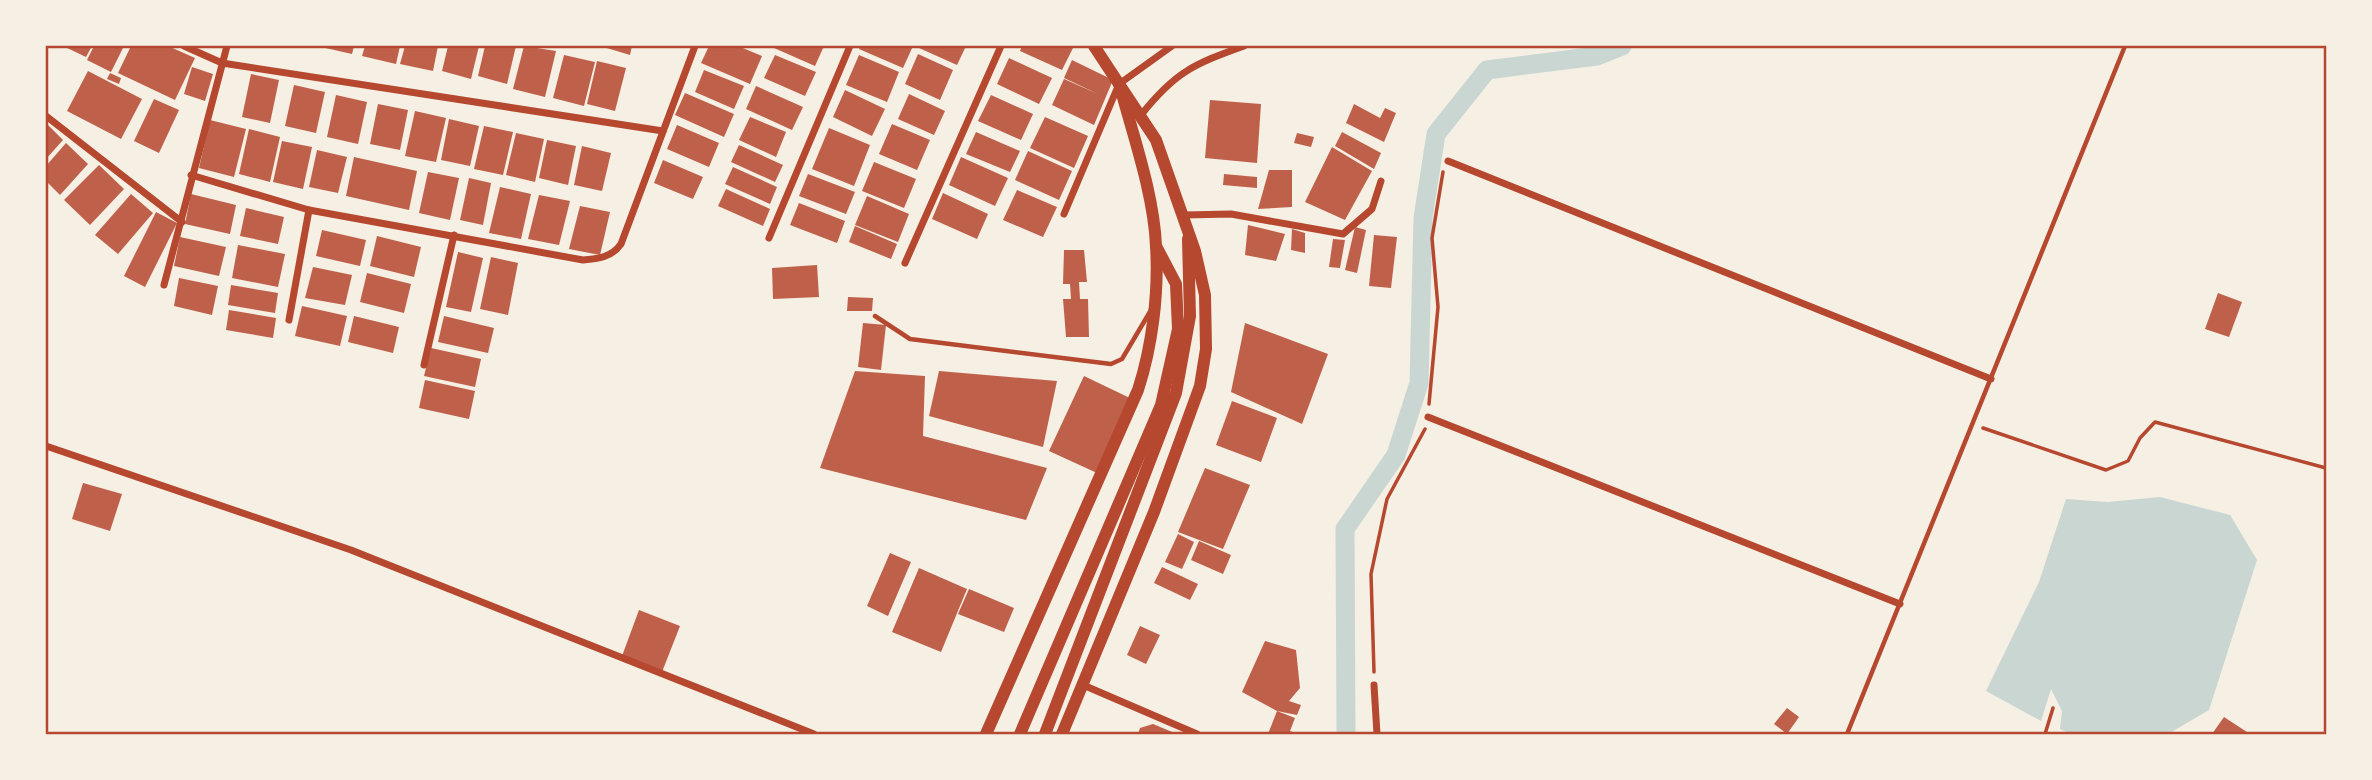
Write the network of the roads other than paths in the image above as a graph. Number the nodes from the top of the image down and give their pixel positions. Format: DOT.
graph roads {
  1 [pos="184,46"];
  2 [pos="227,46"];
  3 [pos="695,46"];
  4 [pos="850,46"];
  5 [pos="1001,46"];
  6 [pos="1094,46"];
  7 [pos="1172,46"];
  8 [pos="1244,46"];
  9 [pos="2125,46"];
  10 [pos="222,63"];
  11 [pos="1119,84"];
  12 [pos="1141,115"];
  13 [pos="46,116"];
  14 [pos="663,131"];
  15 [pos="1448,161"];
  16 [pos="191,175"];
  17 [pos="1381,181"];
  18 [pos="309,210"];
  19 [pos="1064,214"];
  20 [pos="1184,215"];
  21 [pos="183,222"];
  22 [pos="1188,232"];
  23 [pos="454,235"];
  24 [pos="769,238"];
  25 [pos="1156,246"];
  26 [pos="905,263"];
  27 [pos="164,285"];
  28 [pos="1153,306"];
  29 [pos="876,316"];
  30 [pos="289,320"];
  31 [pos="424,365"];
  32 [pos="1991,379"];
  33 [pos="1428,417"];
  34 [pos="46,446"];
  35 [pos="1900,604"];
  36 [pos="1083,685"];
  37 [pos="1374,685"];
  38 [pos="814,734"];
  39 [pos="986,734"];
  40 [pos="1020,734"];
  41 [pos="1045,734"];
  42 [pos="1062,734"];
  43 [pos="1197,734"];
  44 [pos="1377,734"];
  45 [pos="1847,734"];
  1 -- 10 [label="street"];
  2 -- 10 [label="street"];
  3 -- 14 [label="street"];
  4 -- 24 [label="street"];
  5 -- 26 [label="street"];
  6 -- 11 [label="main road"];
  7 -- 11 [label="street"];
  8 -- 12 [label="street"];
  9 -- 32 [label="lane"];
  10 -- 14 [label="street"];
  10 -- 16 [label="street"];
  11 -- 12 [label="main road"];
  11 -- 19 [label="street"];
  11 -- 25 [label="main road"];
  12 -- 20 [label="main road"];
  13 -- 21 [label="street"];
  14 -- 23 [label="street"];
  15 -- 32 [label="street"];
  16 -- 18 [label="street"];
  16 -- 21 [label="street"];
  17 -- 20 [label="street"];
  18 -- 23 [label="street"];
  18 -- 30 [label="street"];
  20 -- 22 [label="main road"];
  21 -- 27 [label="street"];
  22 -- 36 [label="main road"];
  22 -- 41 [label="main road"];
  23 -- 31 [label="street"];
  25 -- 28 [label="main road"];
  25 -- 40 [label="main road"];
  28 -- 29 [label="lane"];
  28 -- 39 [label="main road"];
  32 -- 35 [label="lane"];
  33 -- 35 [label="street"];
  34 -- 38 [label="street"];
  35 -- 45 [label="lane"];
  36 -- 42 [label="main road"];
  36 -- 43 [label="street"];
  37 -- 44 [label="street"];
}
